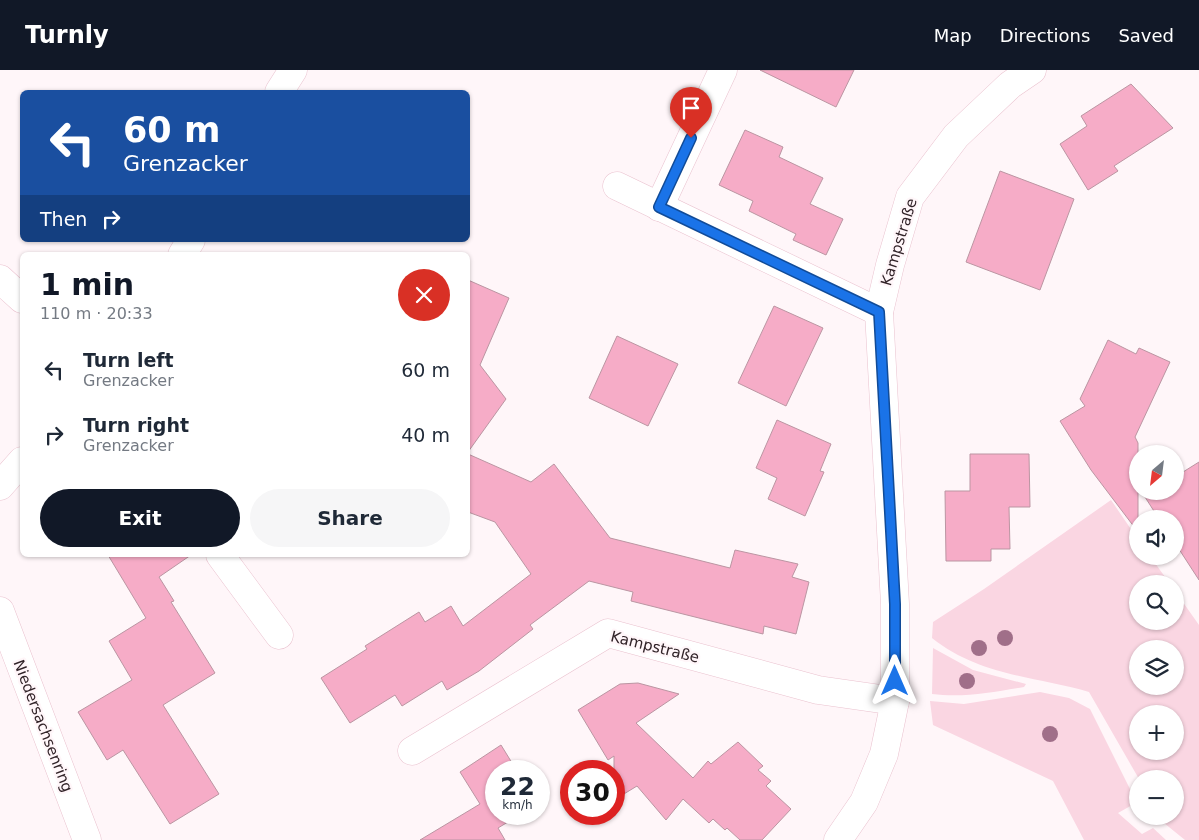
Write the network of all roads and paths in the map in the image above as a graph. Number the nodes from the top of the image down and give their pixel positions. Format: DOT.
graph roads {
  1 [pos="293,70"];
  2 [pos="723,70"];
  3 [pos="1032,70"];
  4 [pos="280,90"];
  5 [pos="617,186"];
  6 [pos="659,207"];
  7 [pos="0,279"];
  8 [pos="20,297"];
  9 [pos="879,312"];
  10 [pos="20,463"];
  11 [pos="0,486"];
  12 [pos="221,557"];
  13 [pos="0,611"];
  14 [pos="279,635"];
  15 [pos="895,701"];
  16 [pos="412,751"];
  17 [pos="86,840"];
  18 [pos="838,840"];
  1 -- 4 [label="street"];
  2 -- 6 [label="street"];
  3 -- 9 [label="street, Kampstraße"];
  5 -- 6 [label="street"];
  6 -- 9 [label="street"];
  7 -- 8 [label="street"];
  9 -- 15 [label="street, Kampstraße"];
  10 -- 11 [label="street"];
  12 -- 14 [label="street"];
  13 -- 17 [label="street, Niedersachsenring"];
  15 -- 16 [label="street, Kampstraße"];
  15 -- 18 [label="street, Kampstraße"];
}
